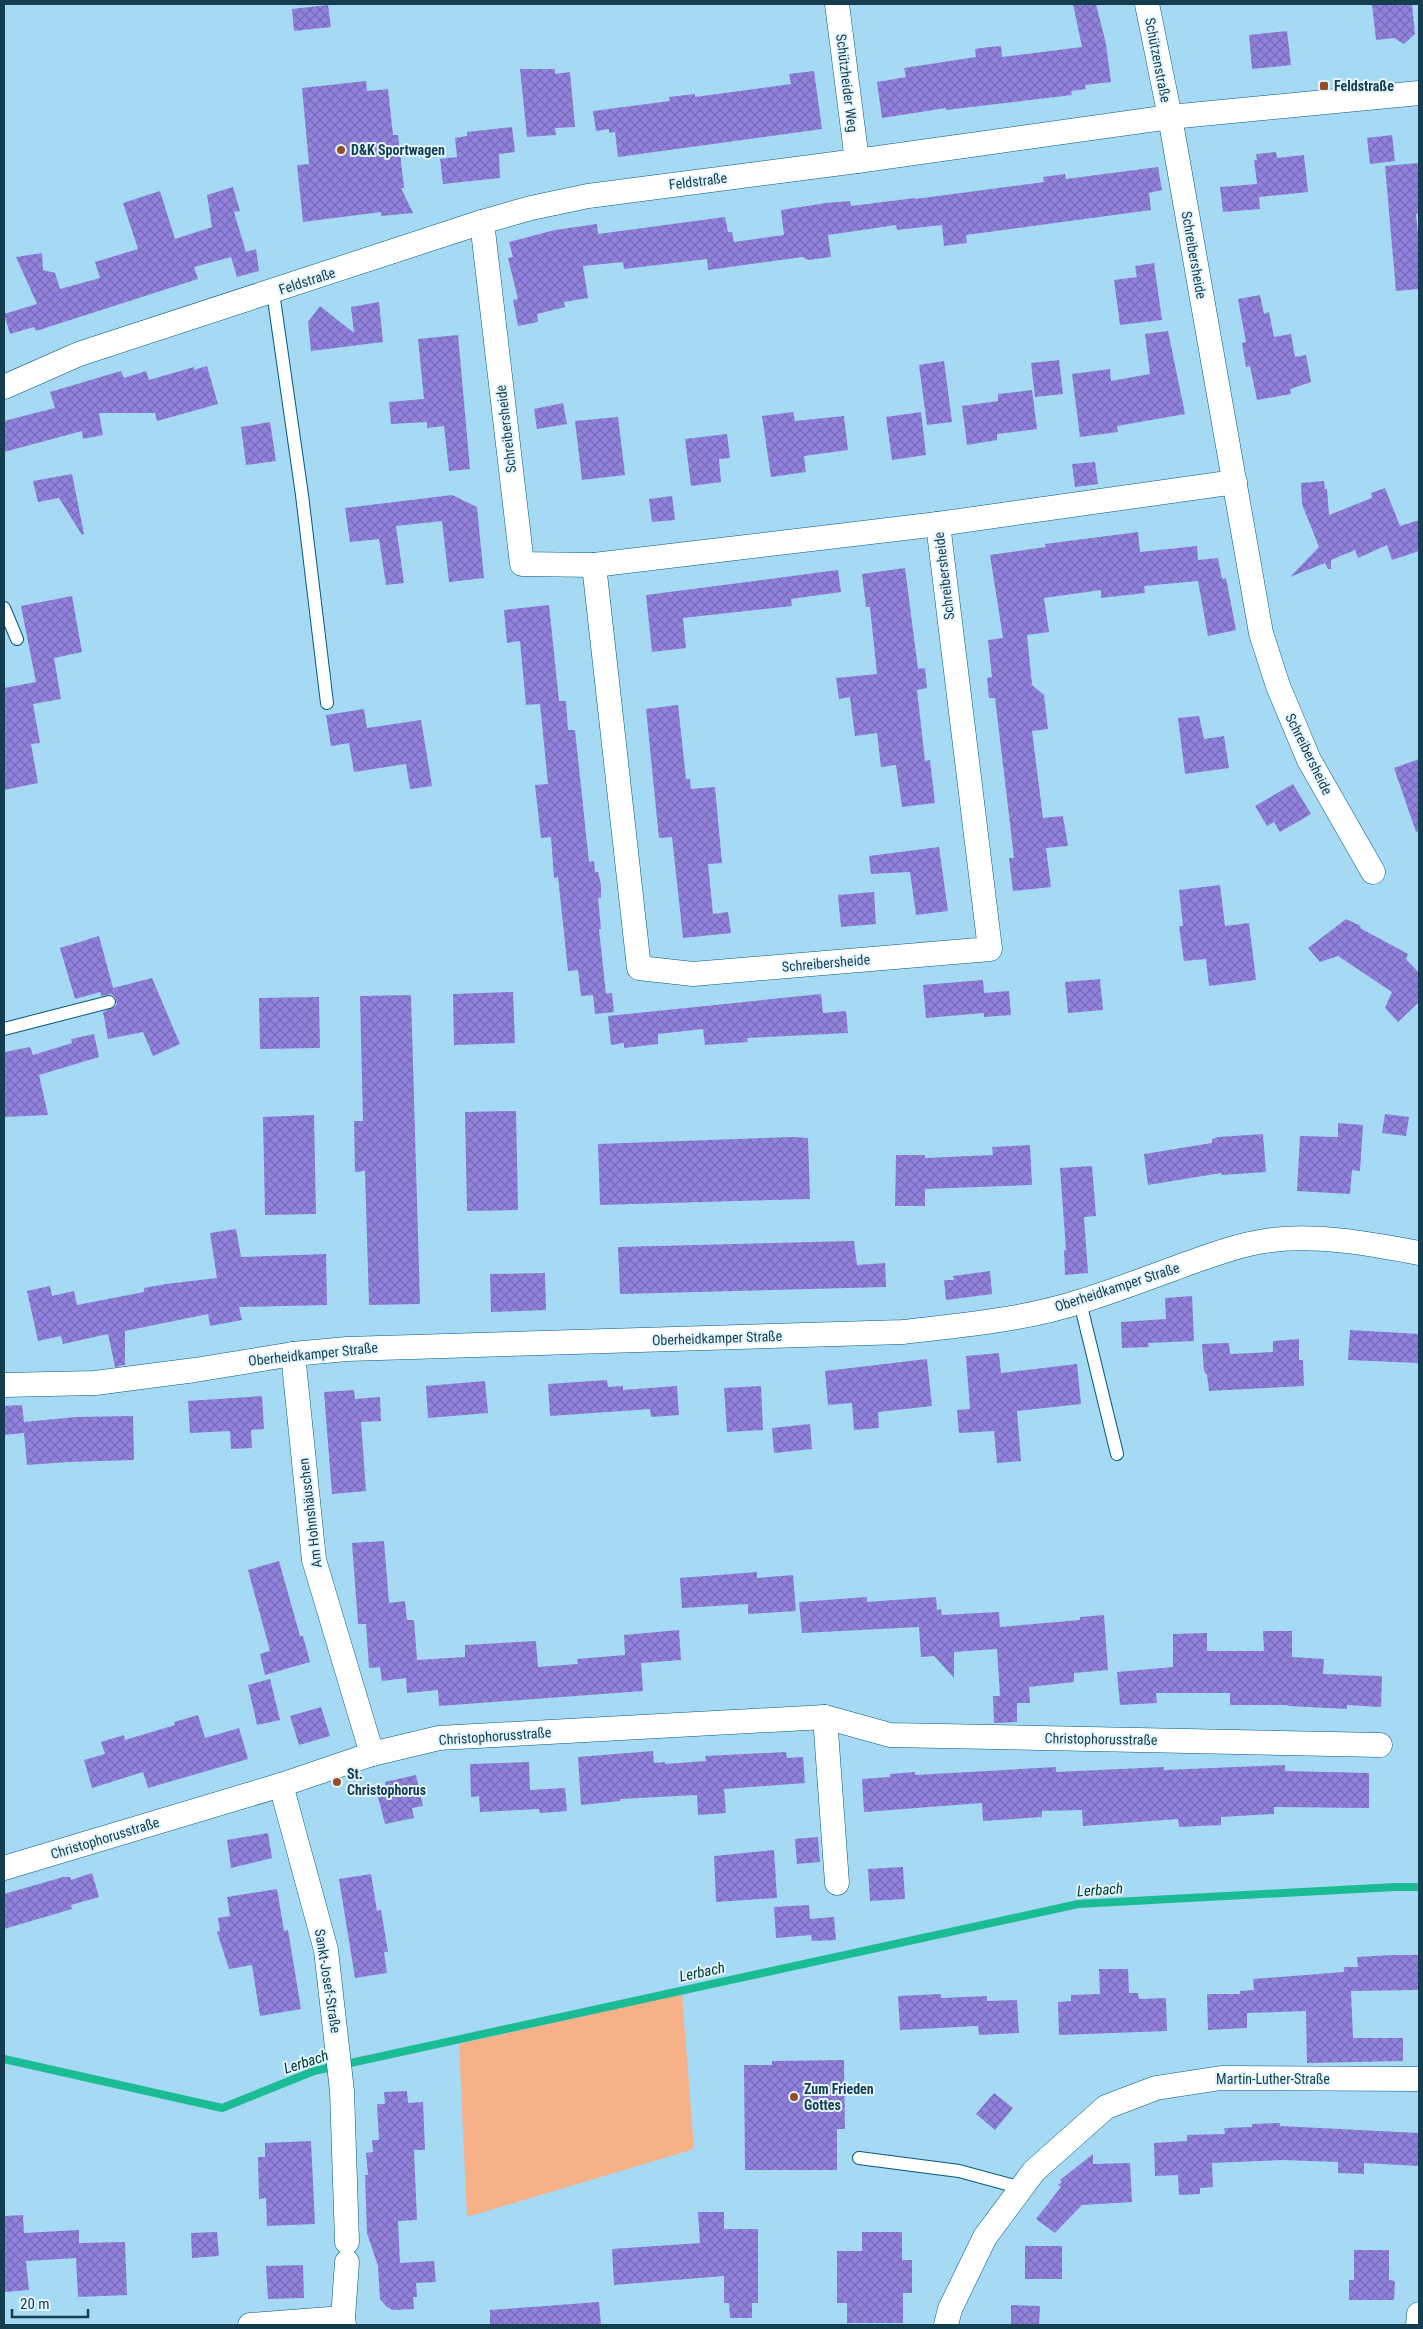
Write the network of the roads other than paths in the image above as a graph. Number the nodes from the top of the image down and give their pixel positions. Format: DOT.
graph roads {
  1 [pos="837,4"];
  2 [pos="1147,4"];
  3 [pos="1419,93"];
  4 [pos="1170,117"];
  5 [pos="857,161"];
  6 [pos="482,222"];
  7 [pos="274,292"];
  8 [pos="4,387"];
  9 [pos="1235,482"];
  10 [pos="938,524"];
  11 [pos="594,565"];
  12 [pos="4,608"];
  13 [pos="17,639"];
  14 [pos="327,703"];
  15 [pos="1373,872"];
  16 [pos="109,1002"];
  17 [pos="4,1029"];
  18 [pos="1419,1253"];
  19 [pos="1080,1302"];
  20 [pos="293,1354"];
  21 [pos="4,1385"];
  22 [pos="1117,1454"];
  23 [pos="825,1717"];
  24 [pos="1380,1745"];
  25 [pos="372,1754"];
  26 [pos="282,1785"];
  27 [pos="4,1868"];
  28 [pos="837,1884"];
  29 [pos="1419,2079"];
  30 [pos="859,2158"];
  31 [pos="1022,2188"];
  32 [pos="1419,2314"];
  33 [pos="343,2322"];
  34 [pos="250,2325"];
  35 [pos="946,2325"];
  36 [pos="1418,2325"];
  1 -- 5 [label="street, Schützheider Weg"];
  2 -- 4 [label="street, Schützenstraße"];
  3 -- 4 [label="street, Feldstraße"];
  4 -- 5 [label="street, Feldstraße"];
  4 -- 9 [label="street, Schreibersheide"];
  5 -- 6 [label="street, Feldstraße"];
  6 -- 7 [label="street, Feldstraße"];
  6 -- 11 [label="street, Schreibersheide"];
  7 -- 8 [label="street, Feldstraße"];
  7 -- 14 [label="lane"];
  9 -- 10 [label="street, Schreibersheide"];
  9 -- 15 [label="street, Schreibersheide"];
  10 -- 11 [label="street, Schreibersheide"];
  10 -- 11 [label="street, Schreibersheide"];
  12 -- 13 [label="lane"];
  16 -- 17 [label="lane"];
  18 -- 19 [label="street, Oberheidkamper Straße"];
  19 -- 20 [label="street, Oberheidkamper Straße"];
  19 -- 22 [label="lane"];
  20 -- 21 [label="street, Oberheidkamper Straße"];
  20 -- 25 [label="street, Am Hohnshäuschen"];
  23 -- 24 [label="street, Christophorusstraße"];
  23 -- 25 [label="street, Christophorusstraße"];
  23 -- 28 [label="street"];
  25 -- 26 [label="street, Christophorusstraße"];
  26 -- 27 [label="street, Christophorusstraße"];
  26 -- 33 [label="street, Sankt-Josef-Straße"];
  29 -- 31 [label="street, Martin-Luther-Straße"];
  30 -- 31 [label="lane"];
  31 -- 35 [label="street, Martin-Luther-Straße"];
  32 -- 36 [label="street"];
  33 -- 34 [label="street, Sankt-Josef-Straße"];
}
